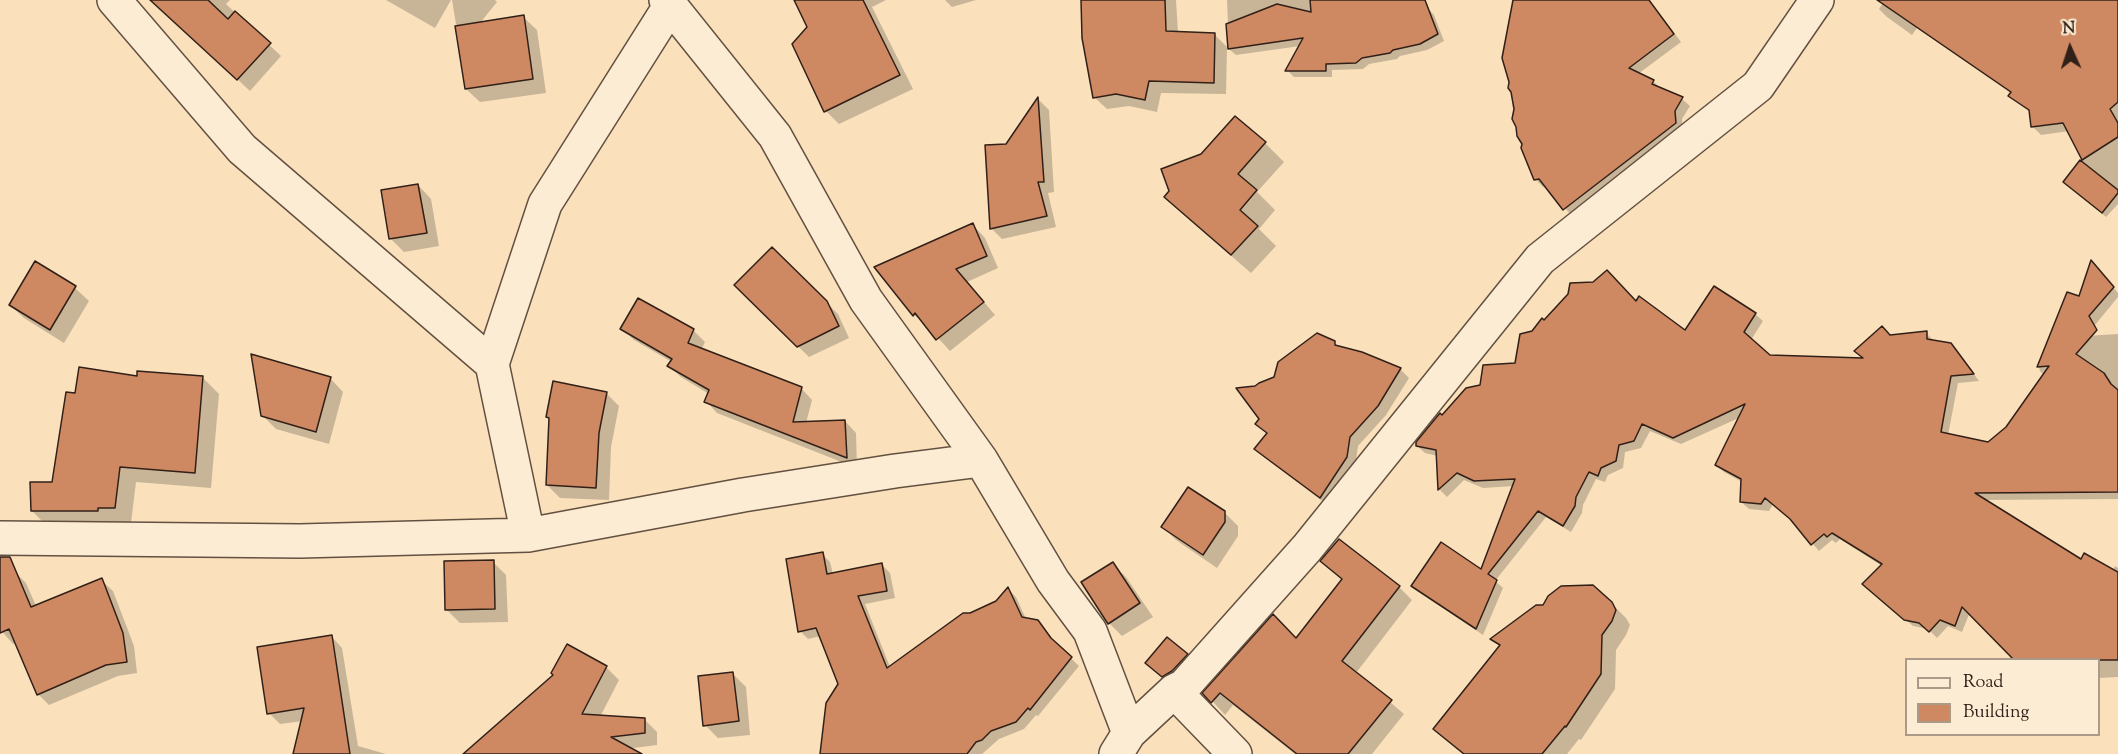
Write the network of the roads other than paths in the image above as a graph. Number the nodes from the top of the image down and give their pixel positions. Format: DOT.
graph roads {
  1 [pos="114,0"];
  2 [pos="1816,0"];
  3 [pos="668,3"];
  4 [pos="492,364"];
  5 [pos="981,460"];
  6 [pos="528,535"];
  7 [pos="0,538"];
  8 [pos="1174,691"];
  9 [pos="1122,743"];
  10 [pos="1235,754"];
  1 -- 4 [label="street"];
  2 -- 8 [label="street"];
  3 -- 4 [label="street"];
  3 -- 5 [label="street"];
  4 -- 6 [label="street"];
  5 -- 6 [label="street"];
  5 -- 9 [label="street"];
  6 -- 7 [label="street"];
  8 -- 9 [label="street"];
  8 -- 10 [label="street"];
}
